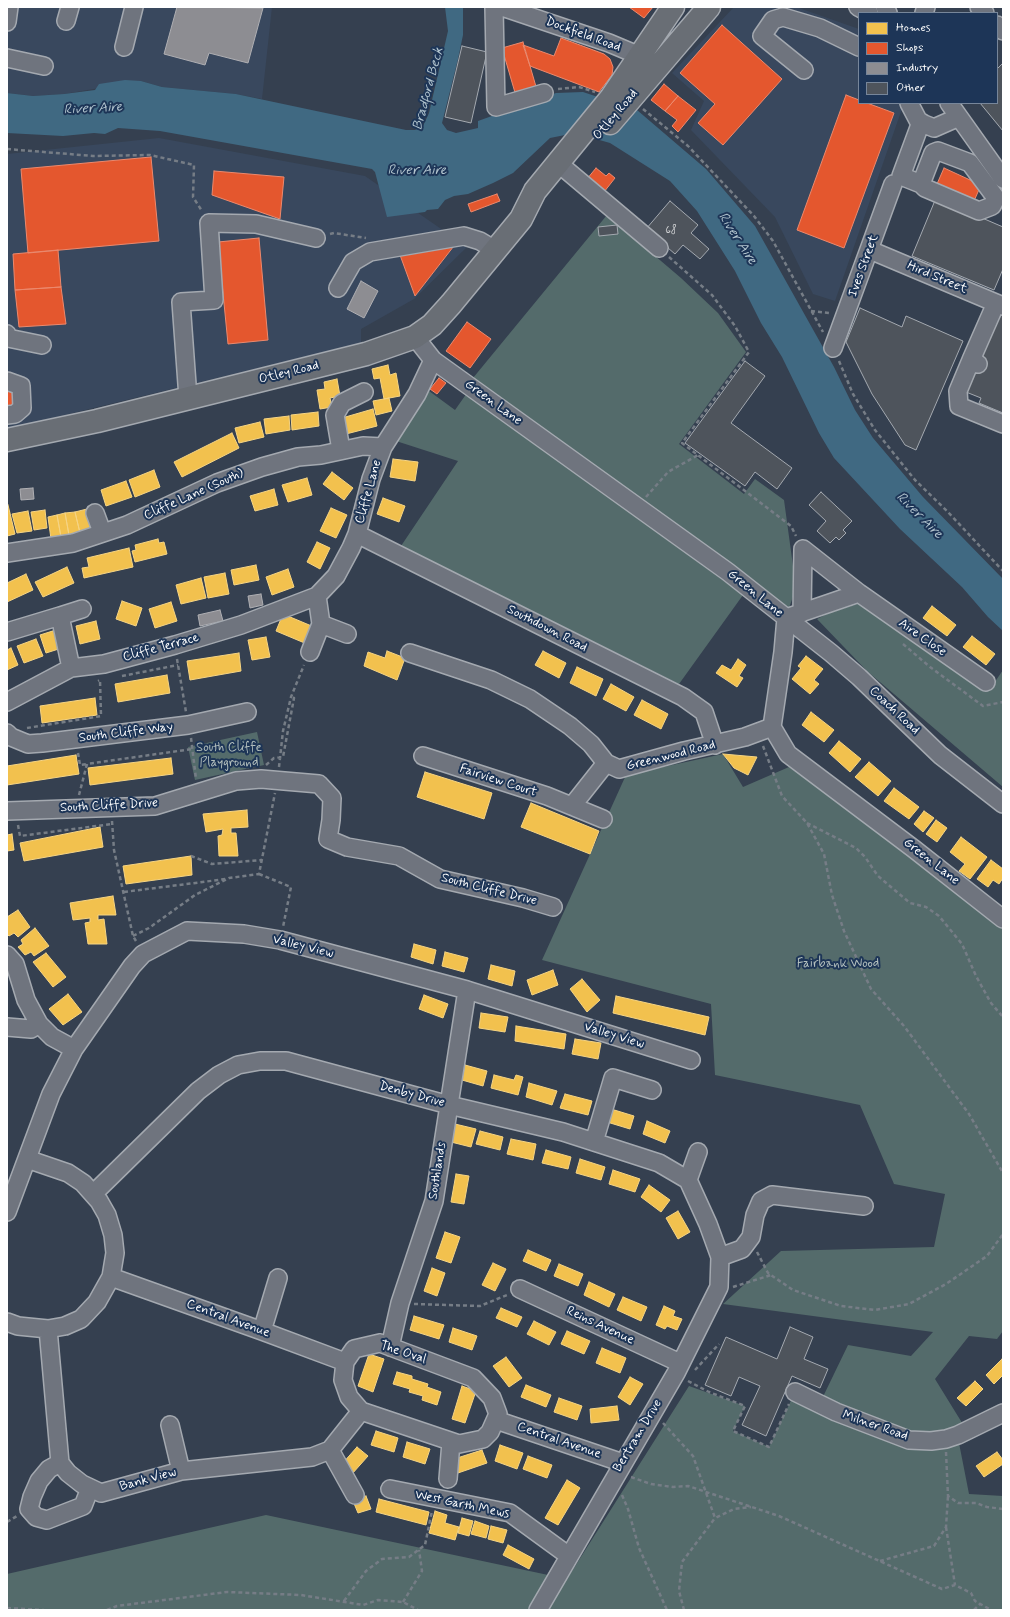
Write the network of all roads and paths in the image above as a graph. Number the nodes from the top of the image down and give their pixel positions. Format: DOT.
graph roads {
  1 [pos="9,7"];
  2 [pos="134,7"];
  3 [pos="494,7"];
  4 [pos="502,7"];
  5 [pos="673,7"];
  6 [pos="709,7"];
  7 [pos="858,7"];
  8 [pos="867,12"];
  9 [pos="7,22"];
  10 [pos="124,47"];
  11 [pos="858,47"];
  12 [pos="668,53"];
  13 [pos="640,56"];
  14 [pos="7,58"];
  15 [pos="44,66"];
  16 [pos="804,70"];
  17 [pos="544,93"];
  18 [pos="619,101"];
  19 [pos="910,104"];
  20 [pos="950,104"];
  21 [pos="959,118"];
  22 [pos="921,122"];
  23 [pos="7,149"];
  24 [pos="569,161"];
  25 [pos="1003,179"];
  26 [pos="893,184"];
  27 [pos="921,184"];
  28 [pos="209,223"];
  29 [pos="316,238"];
  30 [pos="371,239"];
  31 [pos="659,248"];
  32 [pos="495,250"];
  33 [pos="870,250"];
  34 [pos="338,288"];
  35 [pos="999,304"];
  36 [pos="811,311"];
  37 [pos="846,315"];
  38 [pos="7,334"];
  39 [pos="415,337"];
  40 [pos="42,345"];
  41 [pos="833,348"];
  42 [pos="432,360"];
  43 [pos="7,381"];
  44 [pos="364,392"];
  45 [pos="188,398"];
  46 [pos="7,415"];
  47 [pos="1003,424"];
  48 [pos="7,440"];
  49 [pos="383,447"];
  50 [pos="341,450"];
  51 [pos="698,456"];
  52 [pos="645,498"];
  53 [pos="95,512"];
  54 [pos="102,532"];
  55 [pos="357,534"];
  56 [pos="803,549"];
  57 [pos="7,553"];
  58 [pos="859,593"];
  59 [pos="317,596"];
  60 [pos="82,609"];
  61 [pos="802,613"];
  62 [pos="60,616"];
  63 [pos="786,618"];
  64 [pos="321,624"];
  65 [pos="7,632"];
  66 [pos="347,634"];
  67 [pos="902,643"];
  68 [pos="175,645"];
  69 [pos="310,652"];
  70 [pos="410,653"];
  71 [pos="178,665"];
  72 [pos="71,668"];
  73 [pos="96,673"];
  74 [pos="115,677"];
  75 [pos="108,679"];
  76 [pos="986,682"];
  77 [pos="7,702"];
  78 [pos="1003,702"];
  79 [pos="247,712"];
  80 [pos="186,716"];
  81 [pos="15,731"];
  82 [pos="190,734"];
  83 [pos="766,734"];
  84 [pos="715,745"];
  85 [pos="192,749"];
  86 [pos="423,756"];
  87 [pos="280,757"];
  88 [pos="606,763"];
  89 [pos="261,779"];
  90 [pos="196,780"];
  91 [pos="278,780"];
  92 [pos="1003,804"];
  93 [pos="572,806"];
  94 [pos="75,809"];
  95 [pos="111,816"];
  96 [pos="12,817"];
  97 [pos="603,819"];
  98 [pos="807,823"];
  99 [pos="190,856"];
  100 [pos="262,860"];
  101 [pos="259,874"];
  102 [pos="229,878"];
  103 [pos="124,892"];
  104 [pos="553,907"];
  105 [pos="1003,919"];
  106 [pos="280,940"];
  107 [pos="7,955"];
  108 [pos="467,990"];
  109 [pos="1003,1017"];
  110 [pos="39,1024"];
  111 [pos="7,1027"];
  112 [pos="74,1049"];
  113 [pos="690,1060"];
  114 [pos="652,1090"];
  115 [pos="449,1105"];
  116 [pos="594,1142"];
  117 [pos="698,1152"];
  118 [pos="27,1159"];
  119 [pos="1003,1173"];
  120 [pos="688,1180"];
  121 [pos="93,1194"];
  122 [pos="864,1206"];
  123 [pos="7,1211"];
  124 [pos="1003,1234"];
  125 [pos="751,1237"];
  126 [pos="720,1256"];
  127 [pos="771,1275"];
  128 [pos="111,1277"];
  129 [pos="278,1278"];
  130 [pos="520,1289"];
  131 [pos="716,1292"];
  132 [pos="400,1303"];
  133 [pos="7,1322"];
  134 [pos="48,1329"];
  135 [pos="262,1330"];
  136 [pos="719,1344"];
  137 [pos="390,1347"];
  138 [pos="345,1362"];
  139 [pos="680,1363"];
  140 [pos="794,1392"];
  141 [pos="361,1411"];
  142 [pos="653,1412"];
  143 [pos="1003,1413"];
  144 [pos="496,1420"];
  145 [pos="170,1425"];
  146 [pos="946,1439"];
  147 [pos="451,1442"];
  148 [pos="330,1450"];
  149 [pos="60,1463"];
  150 [pos="181,1471"];
  151 [pos="618,1471"];
  152 [pos="448,1479"];
  153 [pos="90,1488"];
  154 [pos="390,1489"];
  155 [pos="706,1492"];
  156 [pos="356,1495"];
  157 [pos="948,1496"];
  158 [pos="435,1499"];
  159 [pos="753,1507"];
  160 [pos="1003,1509"];
  161 [pos="715,1518"];
  162 [pos="946,1526"];
  163 [pos="419,1550"];
  164 [pos="569,1556"];
  165 [pos="880,1561"];
  166 [pos="955,1585"];
  167 [pos="344,1602"];
  168 [pos="403,1602"];
  169 [pos="980,1604"];
  170 [pos="7,1608"];
  171 [pos="44,1610"];
  172 [pos="107,1610"];
  173 [pos="418,1610"];
  174 [pos="538,1610"];
  175 [pos="666,1610"];
  176 [pos="684,1610"];
  177 [pos="974,1610"];
  178 [pos="991,1610"];
  1 -- 9 [label="street"];
  2 -- 10 [label="street"];
  3 -- 17 [label="street"];
  4 -- 13 [label="street, Dockfield Road"];
  5 -- 13 [label="main road, Otley Road"];
  6 -- 12 [label="main road, Otley Road"];
  7 -- 8 [label="street"];
  11 -- 16 [label="street"];
  12 -- 13 [label="main road"];
  12 -- 18 [label="main road, Otley Road"];
  13 -- 18 [label="main road, Otley Road"];
  14 -- 15 [label="street"];
  17 -- 18 [label="path"];
  18 -- 24 [label="main road, Otley Road"];
  19 -- 22 [label="street"];
  20 -- 21 [label="street"];
  21 -- 22 [label="street"];
  21 -- 25 [label="street"];
  22 -- 27 [label="street"];
  23 -- 28 [label="path"];
  24 -- 31 [label="street"];
  24 -- 32 [label="main road, Otley Road"];
  26 -- 33 [label="street, Ives Street"];
  28 -- 29 [label="street"];
  28 -- 45 [label="street"];
  29 -- 30 [label="path"];
  31 -- 51 [label="path"];
  32 -- 34 [label="street"];
  32 -- 39 [label="main road, Otley Road"];
  33 -- 35 [label="street, Hird Street"];
  33 -- 37 [label="street, Ives Street"];
  35 -- 47 [label="street"];
  36 -- 37 [label="path"];
  37 -- 41 [label="street, Ives Street"];
  38 -- 40 [label="street"];
  39 -- 42 [label="street, Green Lane"];
  39 -- 45 [label="main road, Otley Road"];
  42 -- 49 [label="street, Cliffe Lane"];
  42 -- 63 [label="street, Green Lane"];
  43 -- 46 [label="street"];
  44 -- 50 [label="street"];
  45 -- 48 [label="main road, Otley Road"];
  49 -- 50 [label="street, Cliffe Lane (South)"];
  49 -- 55 [label="street, Cliffe Lane"];
  50 -- 54 [label="street, Cliffe Lane (South)"];
  51 -- 52 [label="path"];
  51 -- 56 [label="path"];
  53 -- 54 [label="street"];
  54 -- 57 [label="street, Cliffe Lane (South)"];
  55 -- 59 [label="street, Cliffe Lane"];
  55 -- 84 [label="street, Southdown Road"];
  56 -- 58 [label="street, Aire Close"];
  56 -- 61 [label="street"];
  58 -- 61 [label="street"];
  58 -- 76 [label="street, Aire Close"];
  59 -- 64 [label="street"];
  59 -- 68 [label="street, Cliffe Terrace"];
  60 -- 62 [label="street"];
  61 -- 63 [label="street"];
  62 -- 65 [label="street"];
  62 -- 72 [label="street"];
  63 -- 83 [label="street, Green Lane"];
  63 -- 92 [label="street, Coach Road"];
  64 -- 66 [label="street"];
  64 -- 69 [label="street"];
  67 -- 78 [label="path"];
  68 -- 71 [label="path"];
  68 -- 73 [label="street, Cliffe Terrace"];
  69 -- 87 [label="path"];
  70 -- 88 [label="street, Greenwood Road"];
  71 -- 74 [label="path"];
  71 -- 80 [label="path"];
  72 -- 73 [label="street, Cliffe Terrace"];
  72 -- 77 [label="street, Cliffe Terrace"];
  73 -- 75 [label="path"];
  73 -- 81 [label="path"];
  79 -- 81 [label="street, South Cliffe Way"];
  82 -- 85 [label="path"];
  83 -- 84 [label="street, Greenwood Road"];
  83 -- 98 [label="path"];
  83 -- 105 [label="street, Green Lane"];
  84 -- 88 [label="street, Greenwood Road"];
  85 -- 90 [label="path"];
  85 -- 94 [label="path"];
  86 -- 93 [label="street, Fairview Court"];
  87 -- 89 [label="path"];
  87 -- 91 [label="path"];
  88 -- 93 [label="street"];
  89 -- 91 [label="street, South Cliffe Drive"];
  89 -- 95 [label="street, South Cliffe Drive"];
  91 -- 100 [label="path"];
  91 -- 104 [label="street, South Cliffe Drive"];
  93 -- 97 [label="street, Fairview Court"];
  94 -- 95 [label="street, South Cliffe Drive"];
  94 -- 96 [label="street, South Cliffe Drive"];
  95 -- 96 [label="path"];
  95 -- 103 [label="path"];
  98 -- 109 [label="path"];
  98 -- 119 [label="path"];
  99 -- 100 [label="path"];
  100 -- 101 [label="path"];
  101 -- 102 [label="path"];
  101 -- 106 [label="path"];
  102 -- 103 [label="path"];
  102 -- 103 [label="path"];
  106 -- 108 [label="street, Valley View"];
  106 -- 112 [label="street, Valley View"];
  107 -- 110 [label="street"];
  108 -- 113 [label="street, Valley View"];
  108 -- 115 [label="street, Southlands"];
  110 -- 111 [label="street"];
  110 -- 112 [label="street"];
  112 -- 118 [label="street, Valley View"];
  114 -- 116 [label="street"];
  115 -- 116 [label="street, Denby Drive"];
  115 -- 121 [label="street, Denby Drive"];
  115 -- 132 [label="street, Southlands"];
  116 -- 120 [label="street, Denby Drive"];
  117 -- 120 [label="street"];
  118 -- 121 [label="street"];
  118 -- 123 [label="street, Valley View"];
  120 -- 126 [label="street"];
  121 -- 128 [label="street"];
  122 -- 125 [label="street"];
  124 -- 127 [label="path"];
  125 -- 126 [label="street"];
  125 -- 127 [label="path"];
  126 -- 131 [label="street, Bertram Drive"];
  127 -- 131 [label="path"];
  128 -- 134 [label="street"];
  128 -- 135 [label="street, Central Avenue"];
  129 -- 135 [label="street"];
  130 -- 132 [label="path"];
  130 -- 139 [label="street, Reins Avenue"];
  131 -- 139 [label="street, Bertram Drive"];
  132 -- 137 [label="street, Southlands"];
  133 -- 134 [label="street"];
  134 -- 149 [label="street"];
  135 -- 138 [label="street, Central Avenue"];
  136 -- 140 [label="path"];
  137 -- 138 [label="street, The Oval"];
  137 -- 144 [label="street, The Oval"];
  138 -- 141 [label="street"];
  139 -- 142 [label="street, Bertram Drive"];
  140 -- 146 [label="street, Milner Road"];
  141 -- 147 [label="street"];
  141 -- 148 [label="street, Bank View"];
  142 -- 151 [label="street, Bertram Drive"];
  142 -- 155 [label="path"];
  143 -- 146 [label="street, Milner Road"];
  144 -- 147 [label="street"];
  144 -- 151 [label="street, Central Avenue"];
  145 -- 150 [label="street"];
  146 -- 157 [label="path"];
  147 -- 152 [label="street"];
  148 -- 150 [label="street, Bank View"];
  148 -- 156 [label="street"];
  149 -- 153 [label="street, Bank View"];
  149 -- 153 [label="street"];
  150 -- 153 [label="street, Bank View"];
  151 -- 155 [label="path"];
  151 -- 164 [label="street, Bertram Drive"];
  151 -- 175 [label="path"];
  154 -- 158 [label="street, West Garth Mews"];
  155 -- 159 [label="path"];
  155 -- 161 [label="path"];
  157 -- 160 [label="path"];
  157 -- 162 [label="path"];
  158 -- 163 [label="path"];
  158 -- 164 [label="street, West Garth Mews"];
  159 -- 161 [label="path"];
  159 -- 165 [label="path"];
  161 -- 176 [label="path"];
  162 -- 165 [label="path"];
  162 -- 166 [label="path"];
  163 -- 167 [label="path"];
  163 -- 168 [label="path"];
  164 -- 174 [label="street, Bertram Drive"];
  165 -- 166 [label="path"];
  166 -- 169 [label="path"];
  167 -- 168 [label="path"];
  167 -- 172 [label="path"];
  168 -- 173 [label="path"];
  169 -- 177 [label="path"];
  169 -- 178 [label="path"];
  170 -- 171 [label="path"];
}
